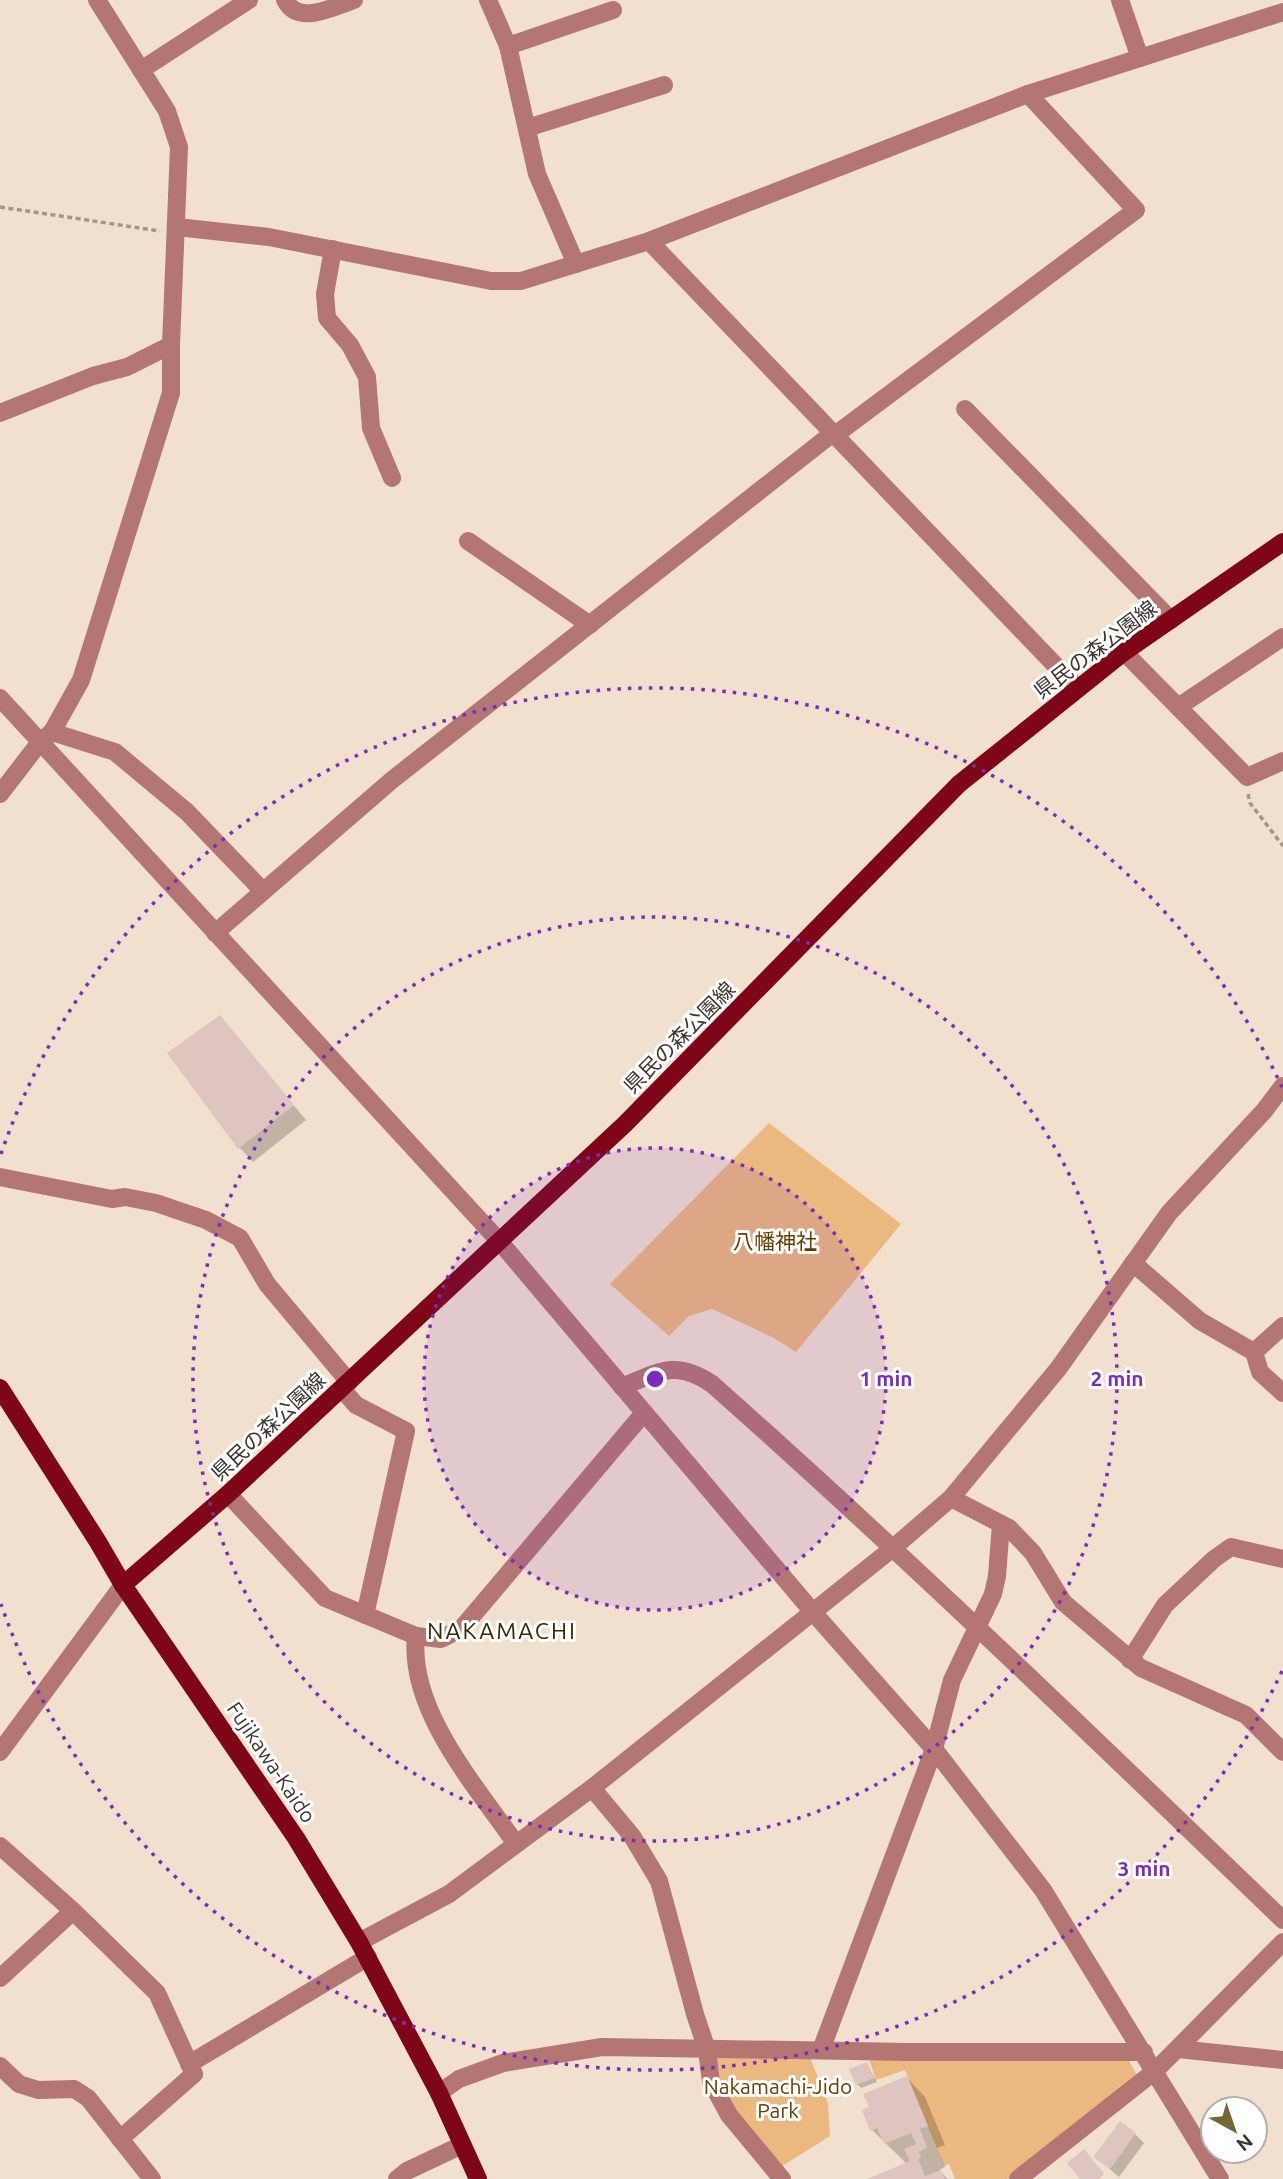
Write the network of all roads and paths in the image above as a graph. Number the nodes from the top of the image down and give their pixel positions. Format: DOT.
graph roads {
  1 [pos="97,0"];
  2 [pos="249,0"];
  3 [pos="285,0"];
  4 [pos="354,0"];
  5 [pos="488,0"];
  6 [pos="1121,0"];
  7 [pos="613,10"];
  8 [pos="1283,12"];
  9 [pos="508,46"];
  10 [pos="1140,58"];
  11 [pos="141,70"];
  12 [pos="664,85"];
  13 [pos="1028,94"];
  14 [pos="527,128"];
  15 [pos="0,207"];
  16 [pos="176,230"];
  17 [pos="649,241"];
  18 [pos="332,249"];
  19 [pos="576,264"];
  20 [pos="171,345"];
  21 [pos="965,409"];
  22 [pos="0,413"];
  23 [pos="834,434"];
  24 [pos="392,478"];
  25 [pos="468,541"];
  26 [pos="1283,542"];
  27 [pos="1171,620"];
  28 [pos="590,625"];
  29 [pos="1283,636"];
  30 [pos="1124,652"];
  31 [pos="1077,688"];
  32 [pos="0,698"];
  33 [pos="1178,707"];
  34 [pos="46,737"];
  35 [pos="1283,761"];
  36 [pos="1247,777"];
  37 [pos="0,794"];
  38 [pos="1283,846"];
  39 [pos="263,891"];
  40 [pos="215,933"];
  41 [pos="1283,1086"];
  42 [pos="0,1177"];
  43 [pos="500,1242"];
  44 [pos="1133,1263"];
  45 [pos="1283,1326"];
  46 [pos="1254,1352"];
  47 [pos="346,1385"];
  48 [pos="622,1387"];
  49 [pos="0,1388"];
  50 [pos="1283,1393"];
  51 [pos="643,1414"];
  52 [pos="228,1494"];
  53 [pos="951,1498"];
  54 [pos="1002,1524"];
  55 [pos="893,1548"];
  56 [pos="1283,1559"];
  57 [pos="122,1585"];
  58 [pos="812,1612"];
  59 [pos="365,1615"];
  60 [pos="976,1628"];
  61 [pos="416,1636"];
  62 [pos="1130,1660"];
  63 [pos="934,1749"];
  64 [pos="0,1752"];
  65 [pos="1283,1752"];
  66 [pos="592,1788"];
  67 [pos="516,1844"];
  68 [pos="0,1846"];
  69 [pos="73,1911"];
  70 [pos="1283,1920"];
  71 [pos="1283,1942"];
  72 [pos="363,1949"];
  73 [pos="0,1978"];
  74 [pos="1178,2049"];
  75 [pos="707,2050"];
  76 [pos="821,2050"];
  77 [pos="1144,2052"];
  78 [pos="1283,2060"];
  79 [pos="190,2064"];
  80 [pos="0,2066"];
  81 [pos="1155,2071"];
  82 [pos="439,2092"];
  83 [pos="120,2139"];
  84 [pos="462,2145"];
  85 [pos="774,2176"];
  86 [pos="152,2179"];
  87 [pos="397,2179"];
  88 [pos="478,2179"];
  89 [pos="1018,2179"];
  90 [pos="1220,2179"];
  1 -- 11 [label="street"];
  2 -- 11 [label="street"];
  3 -- 4 [label="street"];
  5 -- 9 [label="street"];
  6 -- 10 [label="street"];
  7 -- 9 [label="street"];
  8 -- 10 [label="street"];
  9 -- 14 [label="street"];
  10 -- 13 [label="street"];
  11 -- 16 [label="street"];
  12 -- 14 [label="street"];
  13 -- 17 [label="street"];
  13 -- 23 [label="street"];
  14 -- 19 [label="street"];
  15 -- 16 [label="path"];
  16 -- 18 [label="street"];
  16 -- 20 [label="street"];
  17 -- 19 [label="street"];
  17 -- 23 [label="street"];
  18 -- 19 [label="street"];
  18 -- 24 [label="street"];
  20 -- 22 [label="street"];
  20 -- 34 [label="street"];
  21 -- 27 [label="street"];
  23 -- 28 [label="street"];
  23 -- 31 [label="street"];
  25 -- 28 [label="street"];
  26 -- 27 [label="main road, 県民の森公園線"];
  27 -- 30 [label="main road, 県民の森公園線"];
  28 -- 39 [label="street"];
  29 -- 33 [label="street"];
  30 -- 31 [label="main road, 県民の森公園線"];
  30 -- 33 [label="street"];
  31 -- 43 [label="main road, 県民の森公園線"];
  32 -- 34 [label="street"];
  33 -- 36 [label="street"];
  34 -- 37 [label="street"];
  34 -- 39 [label="street"];
  34 -- 40 [label="street"];
  35 -- 36 [label="street"];
  36 -- 38 [label="path"];
  39 -- 40 [label="street"];
  40 -- 43 [label="street"];
  41 -- 44 [label="street"];
  42 -- 47 [label="street"];
  43 -- 47 [label="main road, 県民の森公園線"];
  43 -- 48 [label="street"];
  44 -- 46 [label="street"];
  44 -- 53 [label="street"];
  45 -- 46 [label="street"];
  46 -- 50 [label="street"];
  47 -- 52 [label="main road, 県民の森公園線"];
  47 -- 59 [label="street"];
  48 -- 51 [label="street"];
  48 -- 55 [label="street"];
  49 -- 57 [label="main road, Fujikawa-Kaido"];
  51 -- 58 [label="street"];
  51 -- 61 [label="street"];
  52 -- 57 [label="main road, 県民の森公園線"];
  52 -- 59 [label="street"];
  53 -- 54 [label="street"];
  53 -- 55 [label="street"];
  54 -- 60 [label="street"];
  54 -- 62 [label="street"];
  55 -- 58 [label="street"];
  55 -- 60 [label="street"];
  56 -- 62 [label="street"];
  57 -- 64 [label="street"];
  57 -- 72 [label="main road, Fujikawa-Kaido"];
  58 -- 63 [label="street"];
  58 -- 66 [label="street"];
  59 -- 61 [label="street"];
  60 -- 63 [label="street"];
  60 -- 70 [label="street"];
  61 -- 67 [label="street"];
  62 -- 65 [label="street"];
  63 -- 76 [label="street"];
  63 -- 77 [label="street"];
  66 -- 67 [label="street"];
  66 -- 75 [label="street"];
  67 -- 72 [label="street"];
  68 -- 69 [label="street"];
  69 -- 73 [label="street"];
  69 -- 79 [label="street"];
  71 -- 74 [label="street"];
  72 -- 79 [label="street"];
  72 -- 82 [label="main road, Fujikawa-Kaido"];
  74 -- 78 [label="street"];
  74 -- 81 [label="street"];
  75 -- 76 [label="street"];
  75 -- 82 [label="street"];
  75 -- 85 [label="street"];
  76 -- 77 [label="street"];
  77 -- 81 [label="street"];
  79 -- 83 [label="street"];
  80 -- 83 [label="street"];
  81 -- 89 [label="street"];
  81 -- 90 [label="street"];
  82 -- 84 [label="main road, Fujikawa-Kaido"];
  83 -- 86 [label="street"];
  84 -- 87 [label="street"];
  84 -- 88 [label="main road, Fujikawa-Kaido"];
}
